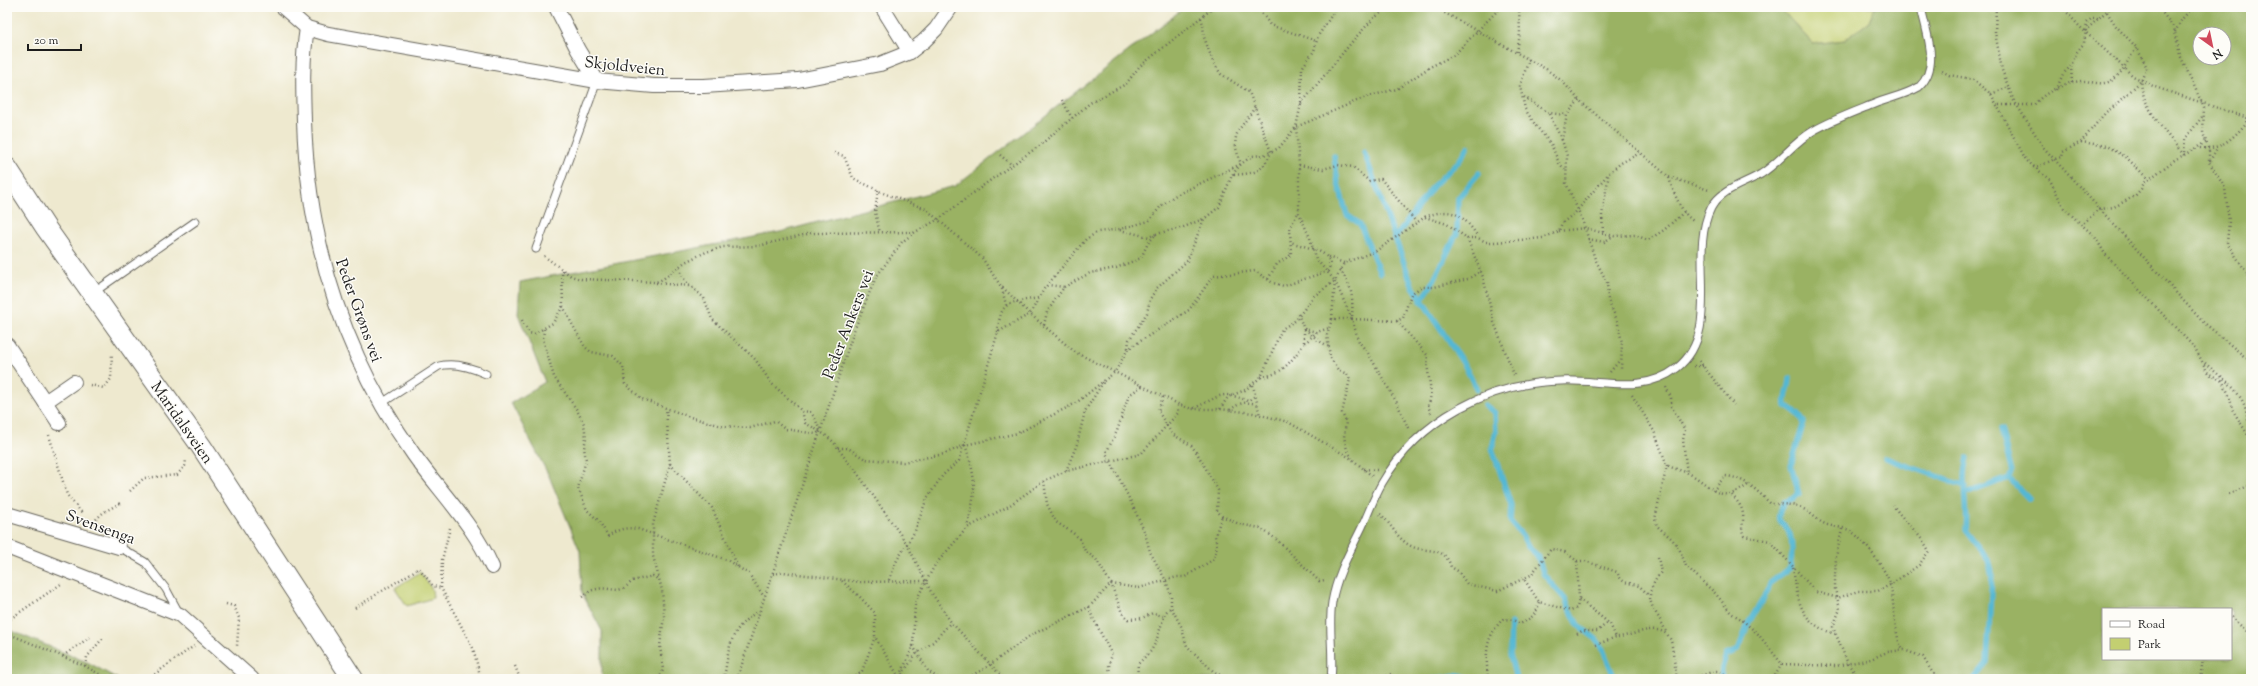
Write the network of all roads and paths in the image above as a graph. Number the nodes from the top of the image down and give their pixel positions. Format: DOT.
graph roads {
  1 [pos="283,7"];
  2 [pos="556,7"];
  3 [pos="882,7"];
  4 [pos="951,7"];
  5 [pos="1208,7"];
  6 [pos="1214,7"];
  7 [pos="1258,7"];
  8 [pos="1337,7"];
  9 [pos="1389,7"];
  10 [pos="1434,7"];
  11 [pos="1504,7"];
  12 [pos="1519,7"];
  13 [pos="1921,7"];
  14 [pos="1996,7"];
  15 [pos="2062,7"];
  16 [pos="2111,7"];
  17 [pos="2158,7"];
  18 [pos="2193,7"];
  19 [pos="1208,12"];
  20 [pos="2107,12"];
  21 [pos="1201,18"];
  22 [pos="2098,18"];
  23 [pos="307,28"];
  24 [pos="1477,30"];
  25 [pos="2084,31"];
  26 [pos="2175,33"];
  27 [pos="1316,41"];
  28 [pos="2137,48"];
  29 [pos="910,52"];
  30 [pos="1517,52"];
  31 [pos="1529,59"];
  32 [pos="2071,66"];
  33 [pos="2123,67"];
  34 [pos="1954,75"];
  35 [pos="597,81"];
  36 [pos="2141,81"];
  37 [pos="2072,83"];
  38 [pos="2009,87"];
  39 [pos="2056,90"];
  40 [pos="1991,94"];
  41 [pos="1524,97"];
  42 [pos="1062,100"];
  43 [pos="1579,100"];
  44 [pos="2201,101"];
  45 [pos="1301,104"];
  46 [pos="1999,105"];
  47 [pos="2018,106"];
  48 [pos="1255,107"];
  49 [pos="1549,113"];
  50 [pos="1567,115"];
  51 [pos="2202,117"];
  52 [pos="1072,118"];
  53 [pos="2251,119"];
  54 [pos="1296,127"];
  55 [pos="1562,140"];
  56 [pos="2081,142"];
  57 [pos="2206,142"];
  58 [pos="2199,148"];
  59 [pos="2217,148"];
  60 [pos="2209,150"];
  61 [pos="1271,152"];
  62 [pos="834,153"];
  63 [pos="1640,153"];
  64 [pos="1002,154"];
  65 [pos="2184,155"];
  66 [pos="2053,159"];
  67 [pos="2209,162"];
  68 [pos="1241,164"];
  69 [pos="1299,164"];
  70 [pos="1012,165"];
  71 [pos="2033,166"];
  72 [pos="7,168"];
  73 [pos="1566,171"];
  74 [pos="1609,173"];
  75 [pos="1232,175"];
  76 [pos="1669,177"];
  77 [pos="2148,180"];
  78 [pos="878,190"];
  79 [pos="1723,193"];
  80 [pos="2100,209"];
  81 [pos="1577,210"];
  82 [pos="1684,212"];
  83 [pos="1299,213"];
  84 [pos="1425,217"];
  85 [pos="939,219"];
  86 [pos="1204,219"];
  87 [pos="196,221"];
  88 [pos="1416,222"];
  89 [pos="2082,224"];
  90 [pos="1585,228"];
  91 [pos="1120,229"];
  92 [pos="1704,229"];
  93 [pos="1558,230"];
  94 [pos="915,232"];
  95 [pos="1603,232"];
  96 [pos="880,233"];
  97 [pos="1156,234"];
  98 [pos="1614,236"];
  99 [pos="1467,238"];
  100 [pos="1478,238"];
  101 [pos="1588,239"];
  102 [pos="1291,242"];
  103 [pos="536,250"];
  104 [pos="1312,250"];
  105 [pos="1328,256"];
  106 [pos="1344,263"];
  107 [pos="679,268"];
  108 [pos="562,270"];
  109 [pos="1340,270"];
  110 [pos="1328,271"];
  111 [pos="1481,272"];
  112 [pos="1268,279"];
  113 [pos="1335,281"];
  114 [pos="656,282"];
  115 [pos="1000,285"];
  116 [pos="1048,285"];
  117 [pos="690,286"];
  118 [pos="1064,287"];
  119 [pos="92,293"];
  120 [pos="1039,298"];
  121 [pos="1019,301"];
  122 [pos="1006,305"];
  123 [pos="563,306"];
  124 [pos="1030,314"];
  125 [pos="1298,314"];
  126 [pos="1352,318"];
  127 [pos="1332,319"];
  128 [pos="522,320"];
  129 [pos="1396,321"];
  130 [pos="1044,326"];
  131 [pos="544,328"];
  132 [pos="1330,328"];
  133 [pos="1304,329"];
  134 [pos="998,332"];
  135 [pos="1316,332"];
  136 [pos="1312,336"];
  137 [pos="1304,344"];
  138 [pos="7,345"];
  139 [pos="1329,346"];
  140 [pos="1128,349"];
  141 [pos="113,351"];
  142 [pos="1621,360"];
  143 [pos="2250,361"];
  144 [pos="2203,362"];
  145 [pos="1704,366"];
  146 [pos="1115,372"];
  147 [pos="486,374"];
  148 [pos="2220,376"];
  149 [pos="1260,377"];
  150 [pos="1661,378"];
  151 [pos="1105,379"];
  152 [pos="74,382"];
  153 [pos="2222,382"];
  154 [pos="1632,384"];
  155 [pos="1253,385"];
  156 [pos="1518,385"];
  157 [pos="1143,386"];
  158 [pos="1232,395"];
  159 [pos="1163,396"];
  160 [pos="1255,396"];
  161 [pos="1248,401"];
  162 [pos="382,403"];
  163 [pos="1178,404"];
  164 [pos="1256,404"];
  165 [pos="47,405"];
  166 [pos="1734,405"];
  167 [pos="666,407"];
  168 [pos="1192,409"];
  169 [pos="1220,409"];
  170 [pos="1229,410"];
  171 [pos="802,411"];
  172 [pos="1260,416"];
  173 [pos="59,423"];
  174 [pos="1436,424"];
  175 [pos="1166,426"];
  176 [pos="2251,426"];
  177 [pos="820,432"];
  178 [pos="2251,440"];
  179 [pos="965,444"];
  180 [pos="1411,446"];
  181 [pos="838,448"];
  182 [pos="1352,459"];
  183 [pos="1111,462"];
  184 [pos="670,464"];
  185 [pos="1667,465"];
  186 [pos="185,466"];
  187 [pos="1364,469"];
  188 [pos="1066,471"];
  189 [pos="1687,473"];
  190 [pos="1044,482"];
  191 [pos="1749,484"];
  192 [pos="2251,485"];
  193 [pos="130,491"];
  194 [pos="1714,491"];
  195 [pos="2229,494"];
  196 [pos="1732,495"];
  197 [pos="122,502"];
  198 [pos="1893,505"];
  199 [pos="454,506"];
  200 [pos="1370,509"];
  201 [pos="7,514"];
  202 [pos="83,514"];
  203 [pos="1222,516"];
  204 [pos="92,524"];
  205 [pos="966,528"];
  206 [pos="1842,529"];
  207 [pos="653,533"];
  208 [pos="907,544"];
  209 [pos="7,547"];
  210 [pos="119,547"];
  211 [pos="1658,557"];
  212 [pos="1577,561"];
  213 [pos="492,567"];
  214 [pos="738,567"];
  215 [pos="1793,568"];
  216 [pos="773,574"];
  217 [pos="1524,579"];
  218 [pos="660,580"];
  219 [pos="841,580"];
  220 [pos="889,580"];
  221 [pos="927,581"];
  222 [pos="1166,581"];
  223 [pos="65,582"];
  224 [pos="1111,584"];
  225 [pos="1336,584"];
  226 [pos="1890,585"];
  227 [pos="442,588"];
  228 [pos="1650,596"];
  229 [pos="582,597"];
  230 [pos="764,597"];
  231 [pos="1579,598"];
  232 [pos="1838,598"];
  233 [pos="1539,602"];
  234 [pos="226,604"];
  235 [pos="1089,607"];
  236 [pos="1171,607"];
  237 [pos="355,608"];
  238 [pos="759,611"];
  239 [pos="180,615"];
  240 [pos="1163,616"];
  241 [pos="2232,618"];
  242 [pos="7,620"];
  243 [pos="951,622"];
  244 [pos="1608,622"];
  245 [pos="7,633"];
  246 [pos="1577,634"];
  247 [pos="1667,634"];
  248 [pos="1835,634"];
  249 [pos="2251,635"];
  250 [pos="207,636"];
  251 [pos="90,637"];
  252 [pos="875,637"];
  253 [pos="1616,637"];
  254 [pos="104,638"];
  255 [pos="1596,645"];
  256 [pos="912,646"];
  257 [pos="1904,650"];
  258 [pos="917,653"];
  259 [pos="63,656"];
  260 [pos="232,660"];
  261 [pos="2203,660"];
  262 [pos="990,663"];
  263 [pos="1782,664"];
  264 [pos="1848,664"];
  265 [pos="86,666"];
  266 [pos="515,666"];
  267 [pos="1391,674"];
  268 [pos="899,678"];
  269 [pos="972,678"];
  270 [pos="1677,678"];
  271 [pos="108,679"];
  272 [pos="148,679"];
  273 [pos="252,679"];
  274 [pos="353,679"];
  275 [pos="481,679"];
  276 [pos="520,679"];
  277 [pos="659,679"];
  278 [pos="724,679"];
  279 [pos="736,679"];
  280 [pos="853,679"];
  281 [pos="939,679"];
  282 [pos="965,679"];
  283 [pos="1004,679"];
  284 [pos="1110,679"];
  285 [pos="1137,679"];
  286 [pos="1227,679"];
  287 [pos="1331,679"];
  288 [pos="1379,679"];
  289 [pos="1488,679"];
  290 [pos="1730,679"];
  291 [pos="1774,679"];
  292 [pos="1860,679"];
  293 [pos="1942,679"];
  294 [pos="2200,679"];
  1 -- 23 [label="street, Skjoldveien"];
  2 -- 35 [label="street"];
  3 -- 29 [label="street"];
  4 -- 29 [label="street, Skjoldveien"];
  5 -- 19 [label="path"];
  6 -- 19 [label="path, Peder Ankers vei"];
  7 -- 27 [label="path"];
  8 -- 27 [label="path"];
  9 -- 45 [label="path"];
  10 -- 24 [label="path"];
  11 -- 24 [label="path"];
  12 -- 30 [label="path"];
  13 -- 79 [label="lane"];
  14 -- 38 [label="path"];
  15 -- 25 [label="path"];
  16 -- 20 [label="path"];
  17 -- 26 [label="path"];
  18 -- 26 [label="path"];
  19 -- 21 [label="path, Peder Ankers vei"];
  20 -- 22 [label="path"];
  20 -- 28 [label="path"];
  21 -- 48 [label="path"];
  21 -- 52 [label="path, Peder Ankers vei"];
  22 -- 25 [label="path"];
  22 -- 25 [label="path"];
  23 -- 35 [label="street, Skjoldveien"];
  23 -- 162 [label="street, Peder Grøns vei"];
  24 -- 30 [label="path"];
  24 -- 54 [label="path"];
  25 -- 32 [label="path"];
  25 -- 33 [label="path"];
  26 -- 44 [label="path"];
  27 -- 45 [label="path"];
  28 -- 33 [label="path"];
  28 -- 36 [label="path"];
  29 -- 35 [label="street, Skjoldveien"];
  30 -- 31 [label="path"];
  31 -- 41 [label="path"];
  31 -- 43 [label="path"];
  32 -- 37 [label="path"];
  32 -- 39 [label="path"];
  33 -- 36 [label="path"];
  33 -- 37 [label="path"];
  34 -- 40 [label="path"];
  35 -- 103 [label="lane"];
  36 -- 44 [label="path"];
  36 -- 56 [label="path"];
  36 -- 65 [label="path"];
  37 -- 39 [label="path"];
  38 -- 40 [label="path"];
  38 -- 47 [label="path"];
  39 -- 47 [label="path"];
  40 -- 46 [label="path"];
  41 -- 49 [label="path"];
  41 -- 73 [label="path"];
  42 -- 52 [label="path"];
  43 -- 50 [label="path"];
  43 -- 63 [label="path"];
  44 -- 51 [label="path"];
  44 -- 53 [label="path"];
  45 -- 54 [label="path"];
  46 -- 47 [label="path"];
  46 -- 71 [label="path"];
  47 -- 66 [label="path"];
  48 -- 61 [label="path"];
  48 -- 68 [label="path"];
  49 -- 50 [label="path"];
  49 -- 55 [label="path"];
  50 -- 55 [label="path"];
  51 -- 57 [label="path"];
  51 -- 65 [label="path"];
  52 -- 70 [label="path, Peder Ankers vei"];
  53 -- 59 [label="path"];
  54 -- 61 [label="path"];
  54 -- 69 [label="path"];
  55 -- 73 [label="path"];
  56 -- 66 [label="path"];
  56 -- 77 [label="path"];
  57 -- 58 [label="path"];
  57 -- 60 [label="path"];
  58 -- 60 [label="path"];
  58 -- 65 [label="path"];
  59 -- 60 [label="path"];
  59 -- 67 [label="path"];
  60 -- 67 [label="path"];
  61 -- 68 [label="path"];
  61 -- 75 [label="path"];
  62 -- 78 [label="path"];
  63 -- 74 [label="path"];
  63 -- 76 [label="path"];
  64 -- 70 [label="path"];
  65 -- 77 [label="path"];
  66 -- 71 [label="path"];
  66 -- 80 [label="path"];
  67 -- 143 [label="path"];
  68 -- 75 [label="path"];
  68 -- 91 [label="path"];
  69 -- 83 [label="path"];
  69 -- 88 [label="path"];
  70 -- 85 [label="path, Peder Ankers vei"];
  71 -- 89 [label="path"];
  72 -- 119 [label="main road, Maridalsveien"];
  73 -- 81 [label="path"];
  74 -- 81 [label="path"];
  74 -- 95 [label="path"];
  75 -- 86 [label="path"];
  76 -- 79 [label="path"];
  76 -- 82 [label="path"];
  77 -- 80 [label="path"];
  78 -- 85 [label="path"];
  78 -- 96 [label="path"];
  79 -- 92 [label="lane"];
  80 -- 89 [label="path"];
  80 -- 143 [label="path"];
  81 -- 90 [label="path"];
  81 -- 93 [label="path"];
  82 -- 92 [label="path"];
  82 -- 98 [label="path"];
  83 -- 102 [label="path"];
  83 -- 104 [label="path"];
  84 -- 88 [label="path"];
  84 -- 99 [label="path"];
  84 -- 100 [label="path"];
  85 -- 94 [label="path, Peder Ankers vei"];
  85 -- 115 [label="path"];
  86 -- 97 [label="path"];
  86 -- 140 [label="path"];
  87 -- 119 [label="lane"];
  88 -- 106 [label="path"];
  89 -- 144 [label="path"];
  90 -- 93 [label="path"];
  90 -- 95 [label="path"];
  90 -- 101 [label="path"];
  91 -- 97 [label="path"];
  91 -- 116 [label="path"];
  92 -- 150 [label="lane"];
  93 -- 100 [label="path"];
  94 -- 96 [label="path"];
  94 -- 177 [label="path, Peder Ankers vei"];
  95 -- 98 [label="path"];
  96 -- 107 [label="path"];
  97 -- 118 [label="path"];
  98 -- 101 [label="path"];
  99 -- 100 [label="path"];
  99 -- 111 [label="path"];
  101 -- 142 [label="path"];
  102 -- 104 [label="path"];
  102 -- 112 [label="path"];
  103 -- 108 [label="path"];
  104 -- 105 [label="path"];
  104 -- 110 [label="path"];
  105 -- 106 [label="path"];
  105 -- 110 [label="path"];
  106 -- 109 [label="path"];
  107 -- 114 [label="path"];
  107 -- 117 [label="path"];
  108 -- 114 [label="path"];
  108 -- 123 [label="path"];
  109 -- 113 [label="path"];
  109 -- 126 [label="path"];
  110 -- 112 [label="path"];
  110 -- 113 [label="path"];
  111 -- 129 [label="path"];
  111 -- 156 [label="path"];
  112 -- 140 [label="path"];
  113 -- 125 [label="path"];
  113 -- 126 [label="path"];
  113 -- 127 [label="path"];
  114 -- 117 [label="path"];
  115 -- 121 [label="path"];
  115 -- 122 [label="path"];
  116 -- 118 [label="path"];
  116 -- 120 [label="path"];
  117 -- 171 [label="path"];
  118 -- 130 [label="path"];
  119 -- 274 [label="main road, Maridalsveien"];
  120 -- 121 [label="path"];
  120 -- 124 [label="path"];
  121 -- 122 [label="path"];
  121 -- 124 [label="path"];
  122 -- 134 [label="path"];
  123 -- 131 [label="path"];
  123 -- 167 [label="path"];
  124 -- 130 [label="path"];
  124 -- 134 [label="path"];
  125 -- 133 [label="path"];
  125 -- 149 [label="path"];
  126 -- 127 [label="path"];
  126 -- 129 [label="path"];
  126 -- 180 [label="path"];
  127 -- 132 [label="path"];
  128 -- 131 [label="path"];
  129 -- 174 [label="path"];
  130 -- 146 [label="path"];
  131 -- 207 [label="path"];
  132 -- 135 [label="path"];
  132 -- 139 [label="path"];
  133 -- 135 [label="path"];
  133 -- 136 [label="path"];
  133 -- 137 [label="path"];
  134 -- 179 [label="path"];
  135 -- 136 [label="path"];
  136 -- 137 [label="path"];
  136 -- 139 [label="path"];
  137 -- 149 [label="path"];
  138 -- 165 [label="street"];
  139 -- 182 [label="path"];
  140 -- 146 [label="path"];
  141 -- 152 [label="path"];
  144 -- 148 [label="path"];
  144 -- 153 [label="path"];
  145 -- 166 [label="path"];
  146 -- 151 [label="path"];
  146 -- 157 [label="path"];
  147 -- 162 [label="lane"];
  148 -- 153 [label="path"];
  148 -- 176 [label="path"];
  149 -- 155 [label="path"];
  150 -- 154 [label="lane"];
  150 -- 189 [label="path"];
  151 -- 179 [label="path"];
  151 -- 188 [label="path"];
  152 -- 165 [label="street"];
  153 -- 178 [label="path"];
  154 -- 156 [label="lane"];
  154 -- 185 [label="path"];
  155 -- 158 [label="path"];
  155 -- 160 [label="path"];
  156 -- 174 [label="lane"];
  157 -- 159 [label="path"];
  157 -- 183 [label="path"];
  158 -- 161 [label="path"];
  158 -- 168 [label="path"];
  158 -- 169 [label="path"];
  159 -- 163 [label="path"];
  159 -- 175 [label="path"];
  160 -- 161 [label="path"];
  160 -- 164 [label="path"];
  161 -- 164 [label="path"];
  161 -- 170 [label="path"];
  162 -- 199 [label="street, Peder Grøns vei"];
  163 -- 168 [label="path"];
  163 -- 175 [label="path"];
  164 -- 172 [label="path"];
  165 -- 173 [label="street"];
  165 -- 202 [label="path"];
  167 -- 177 [label="path"];
  167 -- 184 [label="path"];
  168 -- 169 [label="path"];
  169 -- 170 [label="path"];
  170 -- 172 [label="path"];
  171 -- 177 [label="path"];
  171 -- 177 [label="path"];
  172 -- 182 [label="path"];
  174 -- 180 [label="lane"];
  175 -- 183 [label="path"];
  175 -- 203 [label="path"];
  177 -- 181 [label="path"];
  177 -- 216 [label="path, Peder Ankers vei"];
  179 -- 181 [label="path"];
  179 -- 205 [label="path"];
  179 -- 208 [label="path"];
  180 -- 200 [label="lane"];
  181 -- 208 [label="path"];
  182 -- 187 [label="path"];
  183 -- 188 [label="path"];
  183 -- 222 [label="path"];
  184 -- 207 [label="path"];
  184 -- 214 [label="path"];
  185 -- 189 [label="path"];
  185 -- 263 [label="path"];
  186 -- 193 [label="path"];
  188 -- 190 [label="path"];
  189 -- 194 [label="path"];
  190 -- 205 [label="path"];
  190 -- 224 [label="path"];
  191 -- 194 [label="path"];
  191 -- 196 [label="path"];
  191 -- 206 [label="path"];
  192 -- 195 [label="path"];
  194 -- 196 [label="path"];
  196 -- 215 [label="path"];
  197 -- 204 [label="path"];
  198 -- 226 [label="path"];
  199 -- 213 [label="street, Peder Grøns vei"];
  199 -- 227 [label="path"];
  200 -- 217 [label="path"];
  200 -- 225 [label="lane"];
  201 -- 210 [label="street, Svensenga"];
  203 -- 222 [label="path"];
  203 -- 225 [label="path"];
  205 -- 221 [label="path"];
  206 -- 226 [label="path"];
  206 -- 232 [label="path"];
  207 -- 214 [label="path"];
  207 -- 218 [label="path"];
  208 -- 220 [label="path"];
  208 -- 221 [label="path"];
  209 -- 239 [label="street, Svensenga"];
  210 -- 239 [label="lane, Svensenga"];
  211 -- 228 [label="path"];
  212 -- 217 [label="path"];
  212 -- 228 [label="path"];
  212 -- 231 [label="path"];
  214 -- 230 [label="path"];
  215 -- 232 [label="path"];
  215 -- 248 [label="path"];
  216 -- 219 [label="path"];
  216 -- 230 [label="path, Peder Ankers vei"];
  217 -- 233 [label="path"];
  218 -- 229 [label="path"];
  218 -- 277 [label="path"];
  219 -- 220 [label="path"];
  219 -- 252 [label="path"];
  220 -- 221 [label="path"];
  221 -- 243 [label="path"];
  221 -- 256 [label="path"];
  222 -- 224 [label="path"];
  222 -- 236 [label="path"];
  223 -- 242 [label="path"];
  224 -- 235 [label="path"];
  224 -- 240 [label="path"];
  225 -- 287 [label="lane"];
  226 -- 232 [label="path"];
  226 -- 257 [label="path"];
  227 -- 237 [label="path"];
  227 -- 275 [label="path"];
  228 -- 247 [label="path"];
  230 -- 238 [label="path, Peder Ankers vei"];
  231 -- 233 [label="path"];
  231 -- 244 [label="path"];
  232 -- 248 [label="path"];
  233 -- 289 [label="path"];
  234 -- 260 [label="path"];
  235 -- 262 [label="path"];
  235 -- 284 [label="path"];
  236 -- 240 [label="path"];
  236 -- 286 [label="path"];
  238 -- 278 [label="path"];
  238 -- 279 [label="path, Peder Ankers vei"];
  239 -- 250 [label="street, Svensenga"];
  240 -- 285 [label="path"];
  241 -- 249 [label="path"];
  243 -- 258 [label="path"];
  243 -- 262 [label="path"];
  244 -- 246 [label="path"];
  244 -- 253 [label="path"];
  245 -- 259 [label="path"];
  247 -- 253 [label="path"];
  247 -- 270 [label="path"];
  248 -- 264 [label="path"];
  250 -- 260 [label="street, Svensenga"];
  250 -- 272 [label="path"];
  251 -- 259 [label="path"];
  252 -- 268 [label="path"];
  252 -- 280 [label="path"];
  253 -- 255 [label="path"];
  254 -- 265 [label="path"];
  256 -- 258 [label="path"];
  256 -- 268 [label="path"];
  257 -- 264 [label="path"];
  257 -- 293 [label="path"];
  258 -- 268 [label="path"];
  258 -- 281 [label="path"];
  259 -- 265 [label="path"];
  260 -- 273 [label="street, Svensenga"];
  261 -- 294 [label="path"];
  262 -- 269 [label="path"];
  262 -- 283 [label="path"];
  263 -- 264 [label="path"];
  263 -- 291 [label="path"];
  264 -- 292 [label="path"];
  265 -- 271 [label="path"];
  266 -- 276 [label="path"];
  267 -- 288 [label="path"];
  269 -- 282 [label="path"];
  270 -- 290 [label="path"];
}
